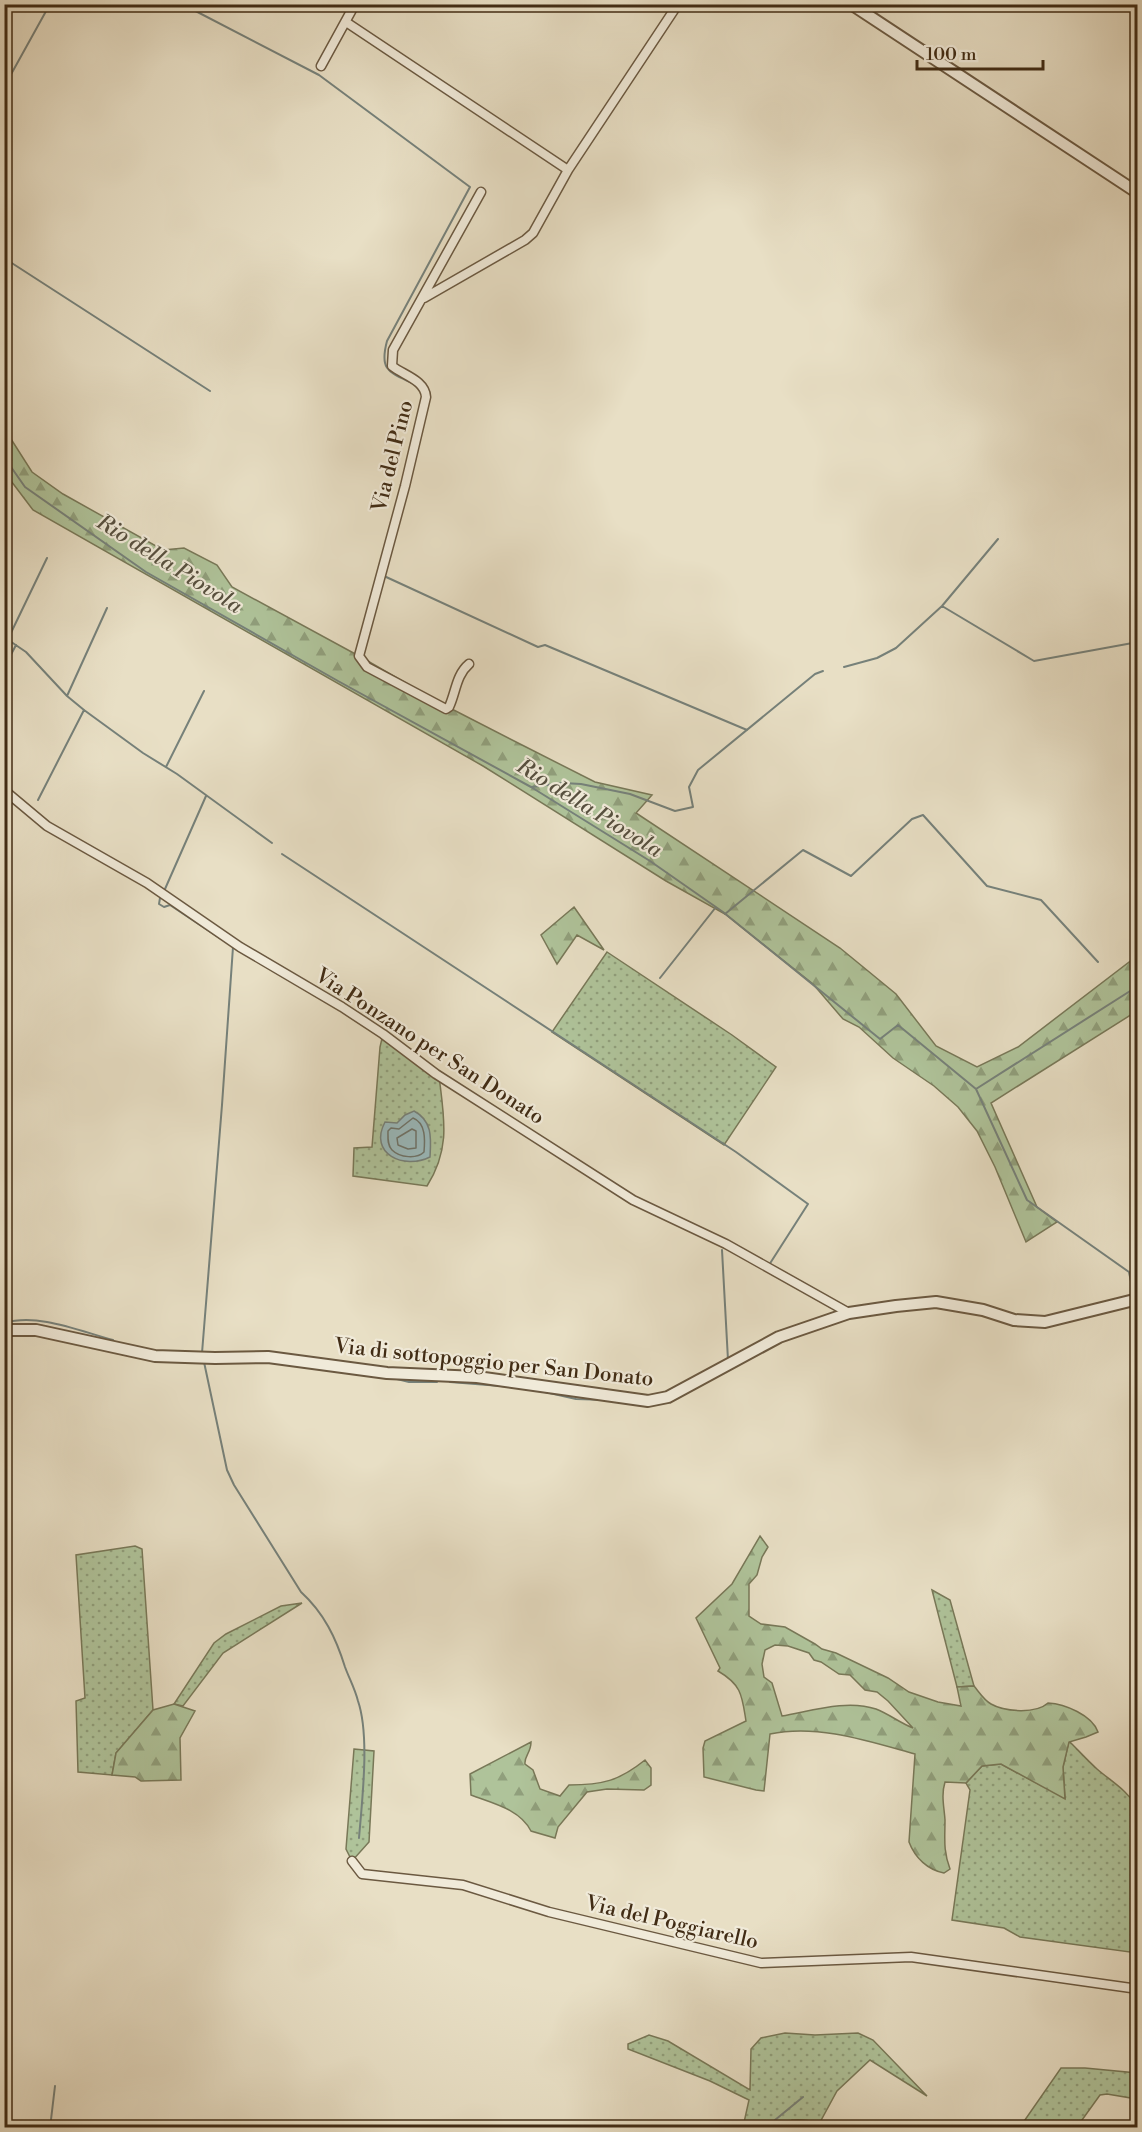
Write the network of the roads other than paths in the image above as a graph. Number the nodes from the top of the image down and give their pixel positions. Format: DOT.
graph roads {
  1 [pos="355,4"];
  2 [pos="678,4"];
  3 [pos="851,4"];
  4 [pos="346,22"];
  5 [pos="321,66"];
  6 [pos="568,170"];
  7 [pos="481,192"];
  8 [pos="1137,193"];
  9 [pos="421,301"];
  10 [pos="469,664"];
  11 [pos="4,789"];
  12 [pos="1134,1300"];
  13 [pos="849,1313"];
  14 [pos="4,1330"];
  15 [pos="352,1861"];
  16 [pos="1137,1989"];
  1 -- 4 [label="street"];
  2 -- 6 [label="street"];
  3 -- 8 [label="street"];
  4 -- 5 [label="street"];
  4 -- 6 [label="street"];
  6 -- 9 [label="street"];
  7 -- 9 [label="street, Via del Pino"];
  9 -- 10 [label="street, Via del Pino"];
  11 -- 13 [label="street, Via Ponzano per San Donato"];
  12 -- 13 [label="street, Via di sottopoggio per San Donato"];
  13 -- 14 [label="street, Via di sottopoggio per San Donato"];
  15 -- 16 [label="street, Via del Poggiarello"];
}
